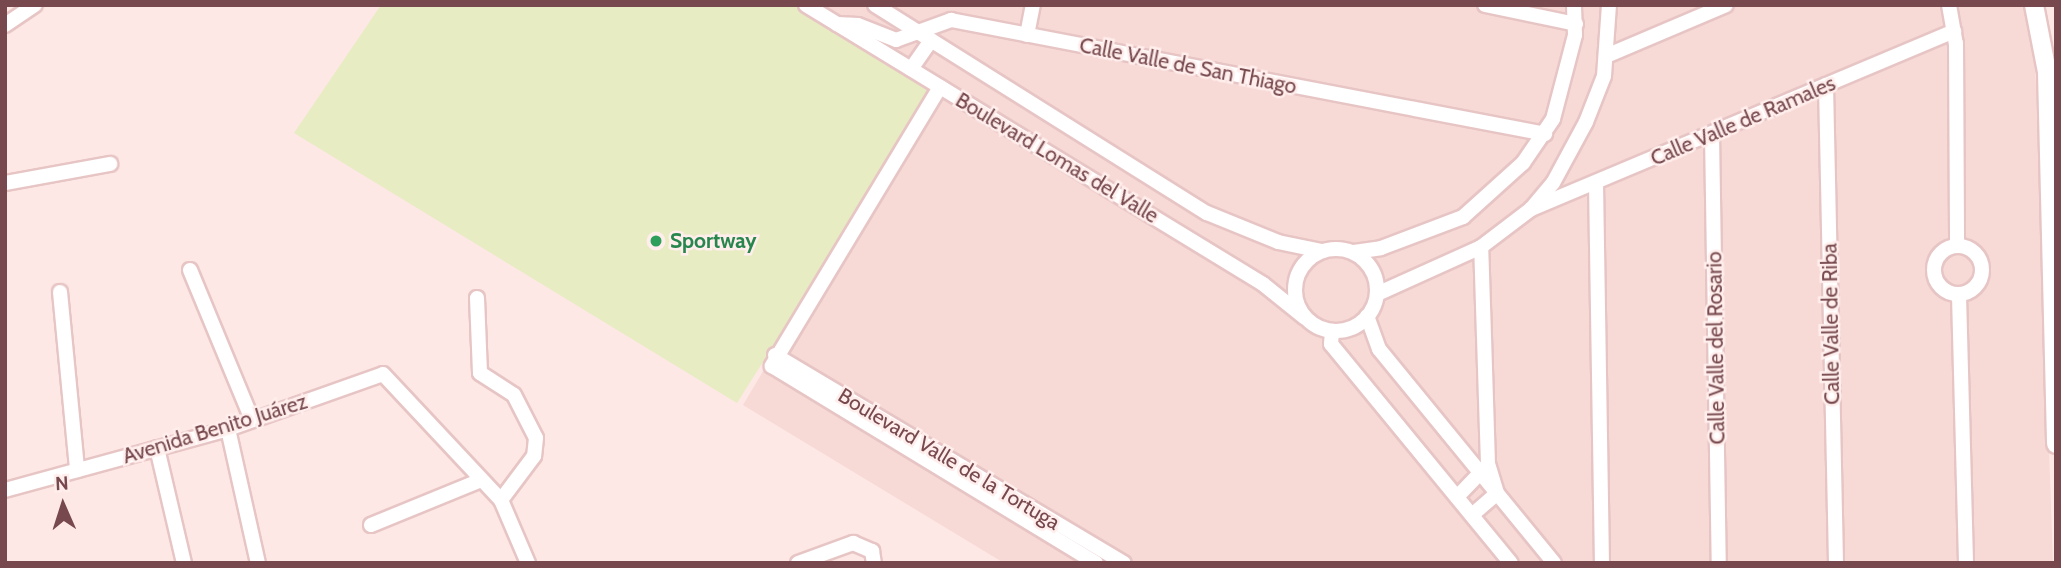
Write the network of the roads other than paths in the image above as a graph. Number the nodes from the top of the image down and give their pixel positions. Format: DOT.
graph roads {
  1 [pos="35,5"];
  2 [pos="806,5"];
  3 [pos="875,5"];
  4 [pos="1033,5"];
  5 [pos="1485,5"];
  6 [pos="1574,5"];
  7 [pos="1609,5"];
  8 [pos="1726,5"];
  9 [pos="1949,5"];
  10 [pos="2034,5"];
  11 [pos="837,24"];
  12 [pos="1576,24"];
  13 [pos="5,25"];
  14 [pos="915,30"];
  15 [pos="1954,31"];
  16 [pos="1027,35"];
  17 [pos="931,40"];
  18 [pos="1606,56"];
  19 [pos="911,69"];
  20 [pos="1826,85"];
  21 [pos="940,87"];
  22 [pos="2052,109"];
  23 [pos="1545,134"];
  24 [pos="1712,134"];
  25 [pos="2053,135"];
  26 [pos="110,164"];
  27 [pos="5,183"];
  28 [pos="1596,183"];
  29 [pos="1531,209"];
  30 [pos="1957,246"];
  31 [pos="1481,247"];
  32 [pos="1322,251"];
  33 [pos="1354,252"];
  34 [pos="190,270"];
  35 [pos="60,292"];
  36 [pos="1377,293"];
  37 [pos="1959,295"];
  38 [pos="477,298"];
  39 [pos="1367,316"];
  40 [pos="1304,317"];
  41 [pos="1332,332"];
  42 [pos="775,355"];
  43 [pos="252,420"];
  44 [pos="228,429"];
  45 [pos="2056,444"];
  46 [pos="157,448"];
  47 [pos="1484,469"];
  48 [pos="78,470"];
  49 [pos="481,480"];
  50 [pos="5,490"];
  51 [pos="1497,493"];
  52 [pos="1457,497"];
  53 [pos="501,500"];
  54 [pos="1472,516"];
  55 [pos="371,525"];
  56 [pos="184,563"];
  57 [pos="258,563"];
  58 [pos="528,563"];
  59 [pos="798,563"];
  60 [pos="874,563"];
  61 [pos="1096,563"];
  62 [pos="1124,563"];
  63 [pos="1511,563"];
  64 [pos="1554,563"];
  65 [pos="1602,563"];
  66 [pos="1720,563"];
  67 [pos="1836,563"];
  68 [pos="1965,563"];
  1 -- 13 [label="street"];
  2 -- 11 [label="street, Boulevard Lomas del Valle"];
  3 -- 14 [label="street, Boulevard Lomas del Valle"];
  4 -- 16 [label="street"];
  5 -- 12 [label="street"];
  6 -- 12 [label="street"];
  7 -- 18 [label="street"];
  8 -- 18 [label="street"];
  9 -- 15 [label="street"];
  10 -- 22 [label="street"];
  11 -- 14 [label="street, Calle Valle de San Thiago"];
  11 -- 19 [label="street, Boulevard Lomas del Valle"];
  12 -- 23 [label="street"];
  14 -- 16 [label="street, Calle Valle de San Thiago"];
  14 -- 17 [label="street, Boulevard Lomas del Valle"];
  15 -- 20 [label="street, Calle Valle de Ramales"];
  15 -- 30 [label="street"];
  16 -- 23 [label="street, Calle Valle de San Thiago"];
  17 -- 19 [label="street"];
  17 -- 32 [label="street, Boulevard Lomas del Valle"];
  18 -- 29 [label="street"];
  19 -- 21 [label="street, Boulevard Lomas del Valle"];
  20 -- 24 [label="street, Calle Valle de Ramales"];
  20 -- 67 [label="street, Calle Valle de Riba"];
  21 -- 40 [label="street, Boulevard Lomas del Valle"];
  21 -- 42 [label="street"];
  22 -- 25 [label="street"];
  23 -- 33 [label="street"];
  24 -- 28 [label="street, Calle Valle de Ramales"];
  24 -- 66 [label="street, Calle Valle del Rosario"];
  25 -- 45 [label="street"];
  26 -- 27 [label="street"];
  28 -- 29 [label="street, Calle Valle de Ramales"];
  28 -- 65 [label="street"];
  29 -- 31 [label="street"];
  30 -- 37 [label="street"];
  30 -- 37 [label="street"];
  31 -- 36 [label="street"];
  31 -- 47 [label="street"];
  32 -- 33 [label="street"];
  32 -- 40 [label="street"];
  33 -- 36 [label="street"];
  34 -- 43 [label="street"];
  35 -- 48 [label="street"];
  36 -- 39 [label="street"];
  37 -- 68 [label="street"];
  38 -- 53 [label="street"];
  39 -- 41 [label="street"];
  39 -- 47 [label="street"];
  40 -- 41 [label="street"];
  41 -- 52 [label="street"];
  42 -- 61 [label="street, Boulevard Valle de la Tortuga"];
  42 -- 62 [label="street, Boulevard Valle de la Tortuga"];
  43 -- 44 [label="street, Avenida Benito Juárez"];
  43 -- 49 [label="street, Avenida Benito Juárez"];
  44 -- 46 [label="street, Avenida Benito Juárez"];
  44 -- 57 [label="street"];
  46 -- 48 [label="street, Avenida Benito Juárez"];
  46 -- 56 [label="street"];
  47 -- 51 [label="street"];
  47 -- 52 [label="street"];
  48 -- 50 [label="street, Avenida Benito Juárez"];
  49 -- 53 [label="street"];
  49 -- 55 [label="street"];
  51 -- 54 [label="street"];
  51 -- 64 [label="street"];
  52 -- 54 [label="street"];
  53 -- 58 [label="street"];
  54 -- 63 [label="street"];
  59 -- 60 [label="street"];
}
